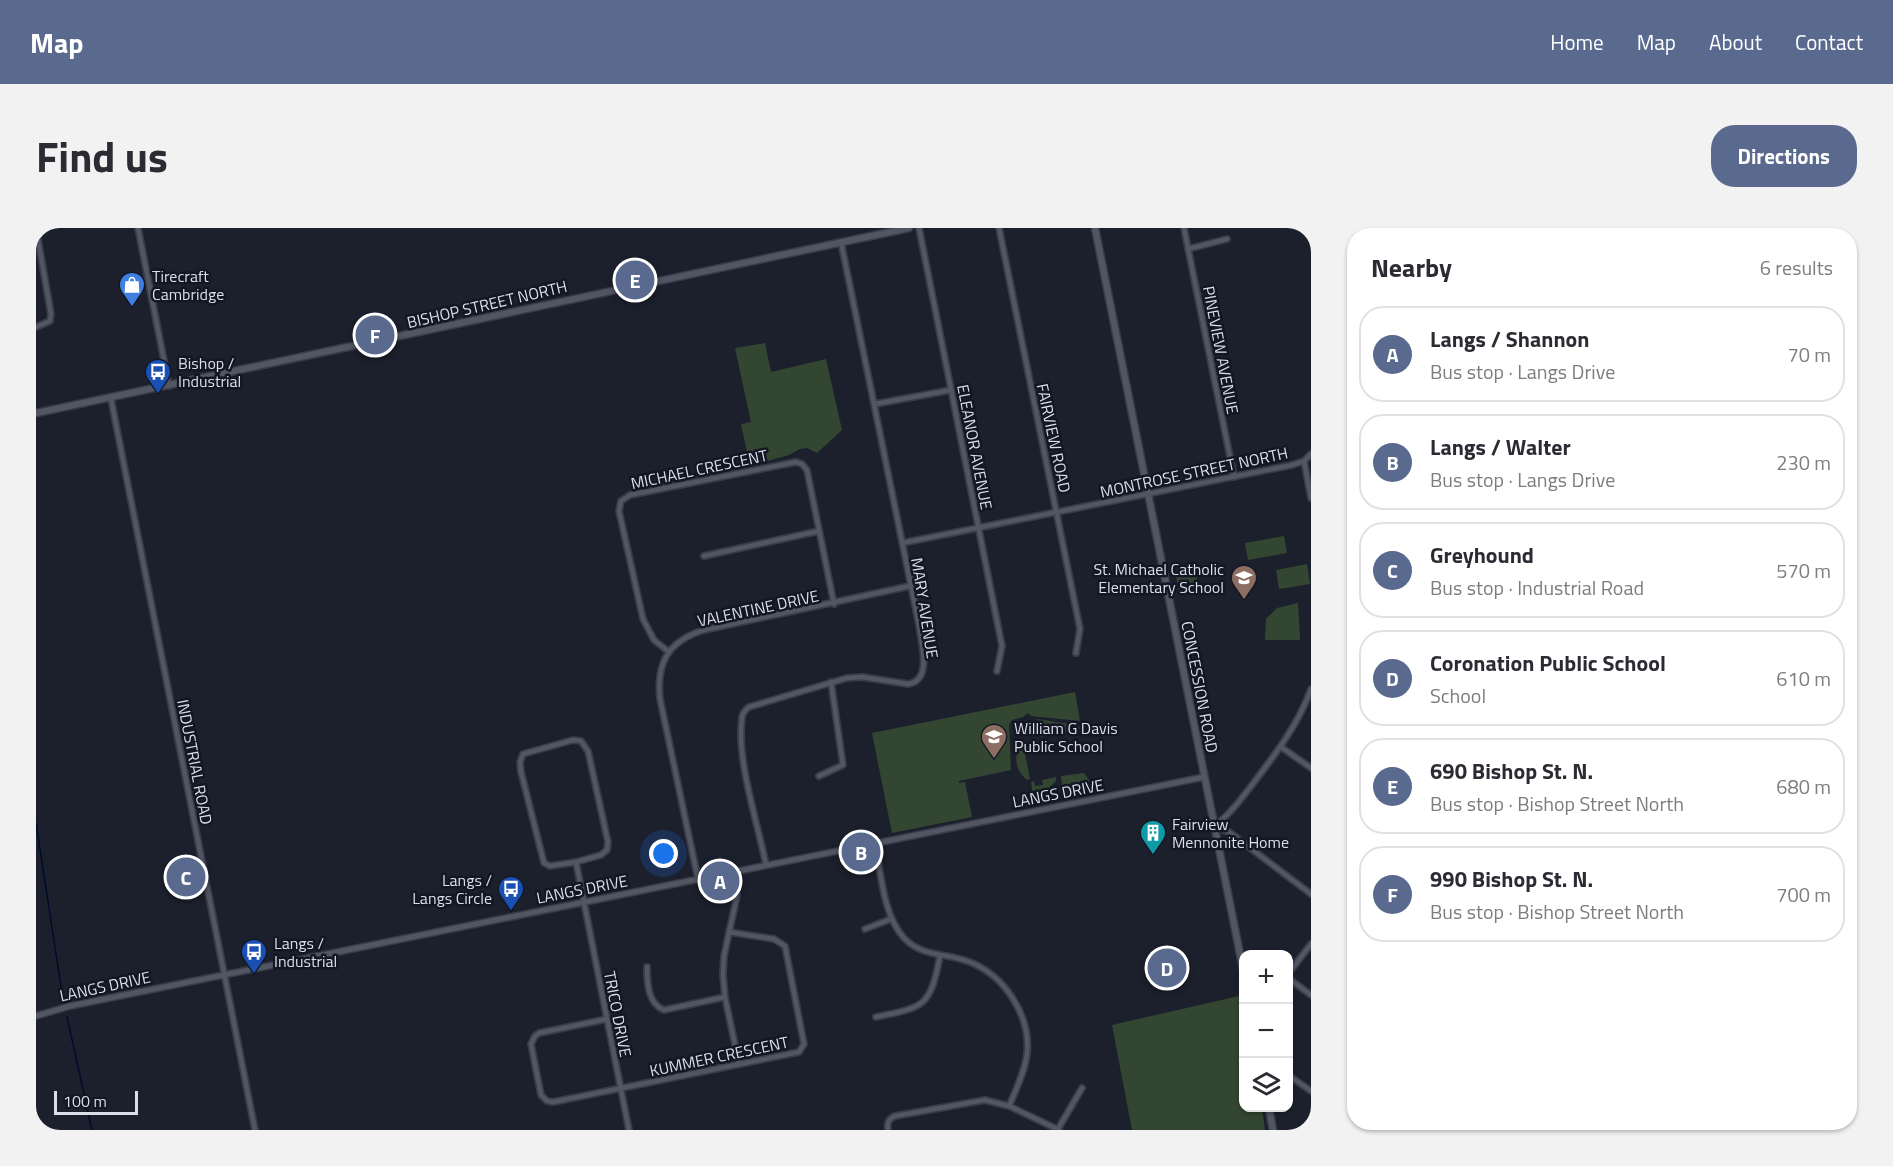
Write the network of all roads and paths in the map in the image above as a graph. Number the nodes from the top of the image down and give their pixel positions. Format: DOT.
graph roads {
  1 [pos="36,228"];
  2 [pos="138,228"];
  3 [pos="909,228"];
  4 [pos="919,228"];
  5 [pos="999,228"];
  6 [pos="1095,228"];
  7 [pos="1184,228"];
  8 [pos="1227,239"];
  9 [pos="841,242"];
  10 [pos="1188,249"];
  11 [pos="36,327"];
  12 [pos="169,386"];
  13 [pos="951,390"];
  14 [pos="111,399"];
  15 [pos="875,404"];
  16 [pos="36,413"];
  17 [pos="1311,454"];
  18 [pos="1304,461"];
  19 [pos="1234,477"];
  20 [pos="1148,494"];
  21 [pos="1311,498"];
  22 [pos="1057,512"];
  23 [pos="979,527"];
  24 [pos="819,531"];
  25 [pos="902,543"];
  26 [pos="705,556"];
  27 [pos="910,586"];
  28 [pos="834,604"];
  29 [pos="669,651"];
  30 [pos="1076,653"];
  31 [pos="997,671"];
  32 [pos="831,682"];
  33 [pos="1311,688"];
  34 [pos="1281,747"];
  35 [pos="1311,768"];
  36 [pos="819,776"];
  37 [pos="1204,777"];
  38 [pos="1214,827"];
  39 [pos="875,843"];
  40 [pos="576,862"];
  41 [pos="766,865"];
  42 [pos="734,872"];
  43 [pos="698,879"];
  44 [pos="1311,894"];
  45 [pos="583,903"];
  46 [pos="891,919"];
  47 [pos="865,929"];
  48 [pos="729,932"];
  49 [pos="1311,944"];
  50 [pos="1239,950"];
  51 [pos="940,956"];
  52 [pos="647,967"];
  53 [pos="1293,969"];
  54 [pos="224,975"];
  55 [pos="1293,980"];
  56 [pos="1311,995"];
  57 [pos="725,998"];
  58 [pos="36,1016"];
  59 [pos="876,1017"];
  60 [pos="607,1019"];
  61 [pos="739,1064"];
  62 [pos="1293,1078"];
  63 [pos="1082,1088"];
  64 [pos="621,1089"];
  65 [pos="1311,1091"];
  66 [pos="1009,1106"];
  67 [pos="1270,1112"];
  68 [pos="255,1130"];
  69 [pos="629,1130"];
  70 [pos="888,1130"];
  71 [pos="1059,1130"];
  72 [pos="1273,1130"];
  1 -- 11 [label="street"];
  2 -- 12 [label="street"];
  3 -- 9 [label="main road, BISHOP STREET NORTH"];
  4 -- 13 [label="street, ELEANOR AVENUE"];
  5 -- 22 [label="street, FAIRVIEW ROAD"];
  6 -- 20 [label="main road, CONCESSION ROAD"];
  7 -- 10 [label="street, PINEVIEW AVENUE"];
  8 -- 10 [label="street"];
  9 -- 12 [label="main road, BISHOP STREET NORTH"];
  9 -- 15 [label="street, MARY AVENUE"];
  10 -- 19 [label="street, PINEVIEW AVENUE"];
  12 -- 14 [label="main road, BISHOP STREET NORTH"];
  13 -- 15 [label="street"];
  13 -- 23 [label="street, ELEANOR AVENUE"];
  14 -- 16 [label="main road, BISHOP STREET NORTH"];
  14 -- 54 [label="street, INDUSTRIAL ROAD"];
  15 -- 25 [label="street, MARY AVENUE"];
  17 -- 18 [label="street, MONTROSE STREET NORTH"];
  18 -- 19 [label="street, MONTROSE STREET NORTH"];
  18 -- 21 [label="street"];
  19 -- 20 [label="street, MONTROSE STREET NORTH"];
  20 -- 22 [label="street, MONTROSE STREET NORTH"];
  20 -- 37 [label="main road, CONCESSION ROAD"];
  22 -- 23 [label="street, MONTROSE STREET NORTH"];
  22 -- 30 [label="street, FAIRVIEW ROAD"];
  23 -- 25 [label="street, MONTROSE STREET NORTH"];
  23 -- 31 [label="street, ELEANOR AVENUE"];
  24 -- 26 [label="street"];
  24 -- 28 [label="street, MICHAEL CRESCENT"];
  24 -- 29 [label="street, MICHAEL CRESCENT"];
  25 -- 27 [label="street, MARY AVENUE"];
  27 -- 28 [label="street, VALENTINE DRIVE"];
  27 -- 32 [label="street, MARY AVENUE"];
  28 -- 29 [label="street, VALENTINE DRIVE"];
  29 -- 43 [label="street"];
  32 -- 36 [label="street"];
  32 -- 41 [label="street, MARY AVENUE"];
  33 -- 34 [label="street"];
  34 -- 35 [label="street"];
  34 -- 38 [label="street"];
  37 -- 38 [label="main road, CONCESSION ROAD"];
  37 -- 39 [label="street, LANGS DRIVE"];
  38 -- 44 [label="street"];
  38 -- 50 [label="main road, CONCESSION ROAD"];
  39 -- 41 [label="street, LANGS DRIVE"];
  39 -- 46 [label="street"];
  40 -- 40 [label="street"];
  40 -- 45 [label="street, TRICO DRIVE"];
  41 -- 42 [label="street, LANGS DRIVE"];
  42 -- 43 [label="street, LANGS DRIVE"];
  42 -- 48 [label="street"];
  43 -- 45 [label="street, LANGS DRIVE"];
  45 -- 54 [label="street, LANGS DRIVE"];
  45 -- 60 [label="street, TRICO DRIVE"];
  46 -- 47 [label="street"];
  46 -- 51 [label="street"];
  48 -- 57 [label="street"];
  48 -- 61 [label="street, KUMMER CRESCENT"];
  49 -- 53 [label="street"];
  51 -- 59 [label="street"];
  51 -- 66 [label="street"];
  52 -- 57 [label="street"];
  54 -- 58 [label="street, LANGS DRIVE"];
  54 -- 68 [label="street, INDUSTRIAL ROAD"];
  55 -- 56 [label="street"];
  57 -- 61 [label="street"];
  60 -- 64 [label="street, TRICO DRIVE"];
  60 -- 64 [label="street, KUMMER CRESCENT"];
  61 -- 64 [label="street, KUMMER CRESCENT"];
  62 -- 65 [label="street"];
  63 -- 71 [label="street"];
  64 -- 69 [label="street, TRICO DRIVE"];
  66 -- 70 [label="street"];
  66 -- 71 [label="street"];
  67 -- 72 [label="main road"];
}
